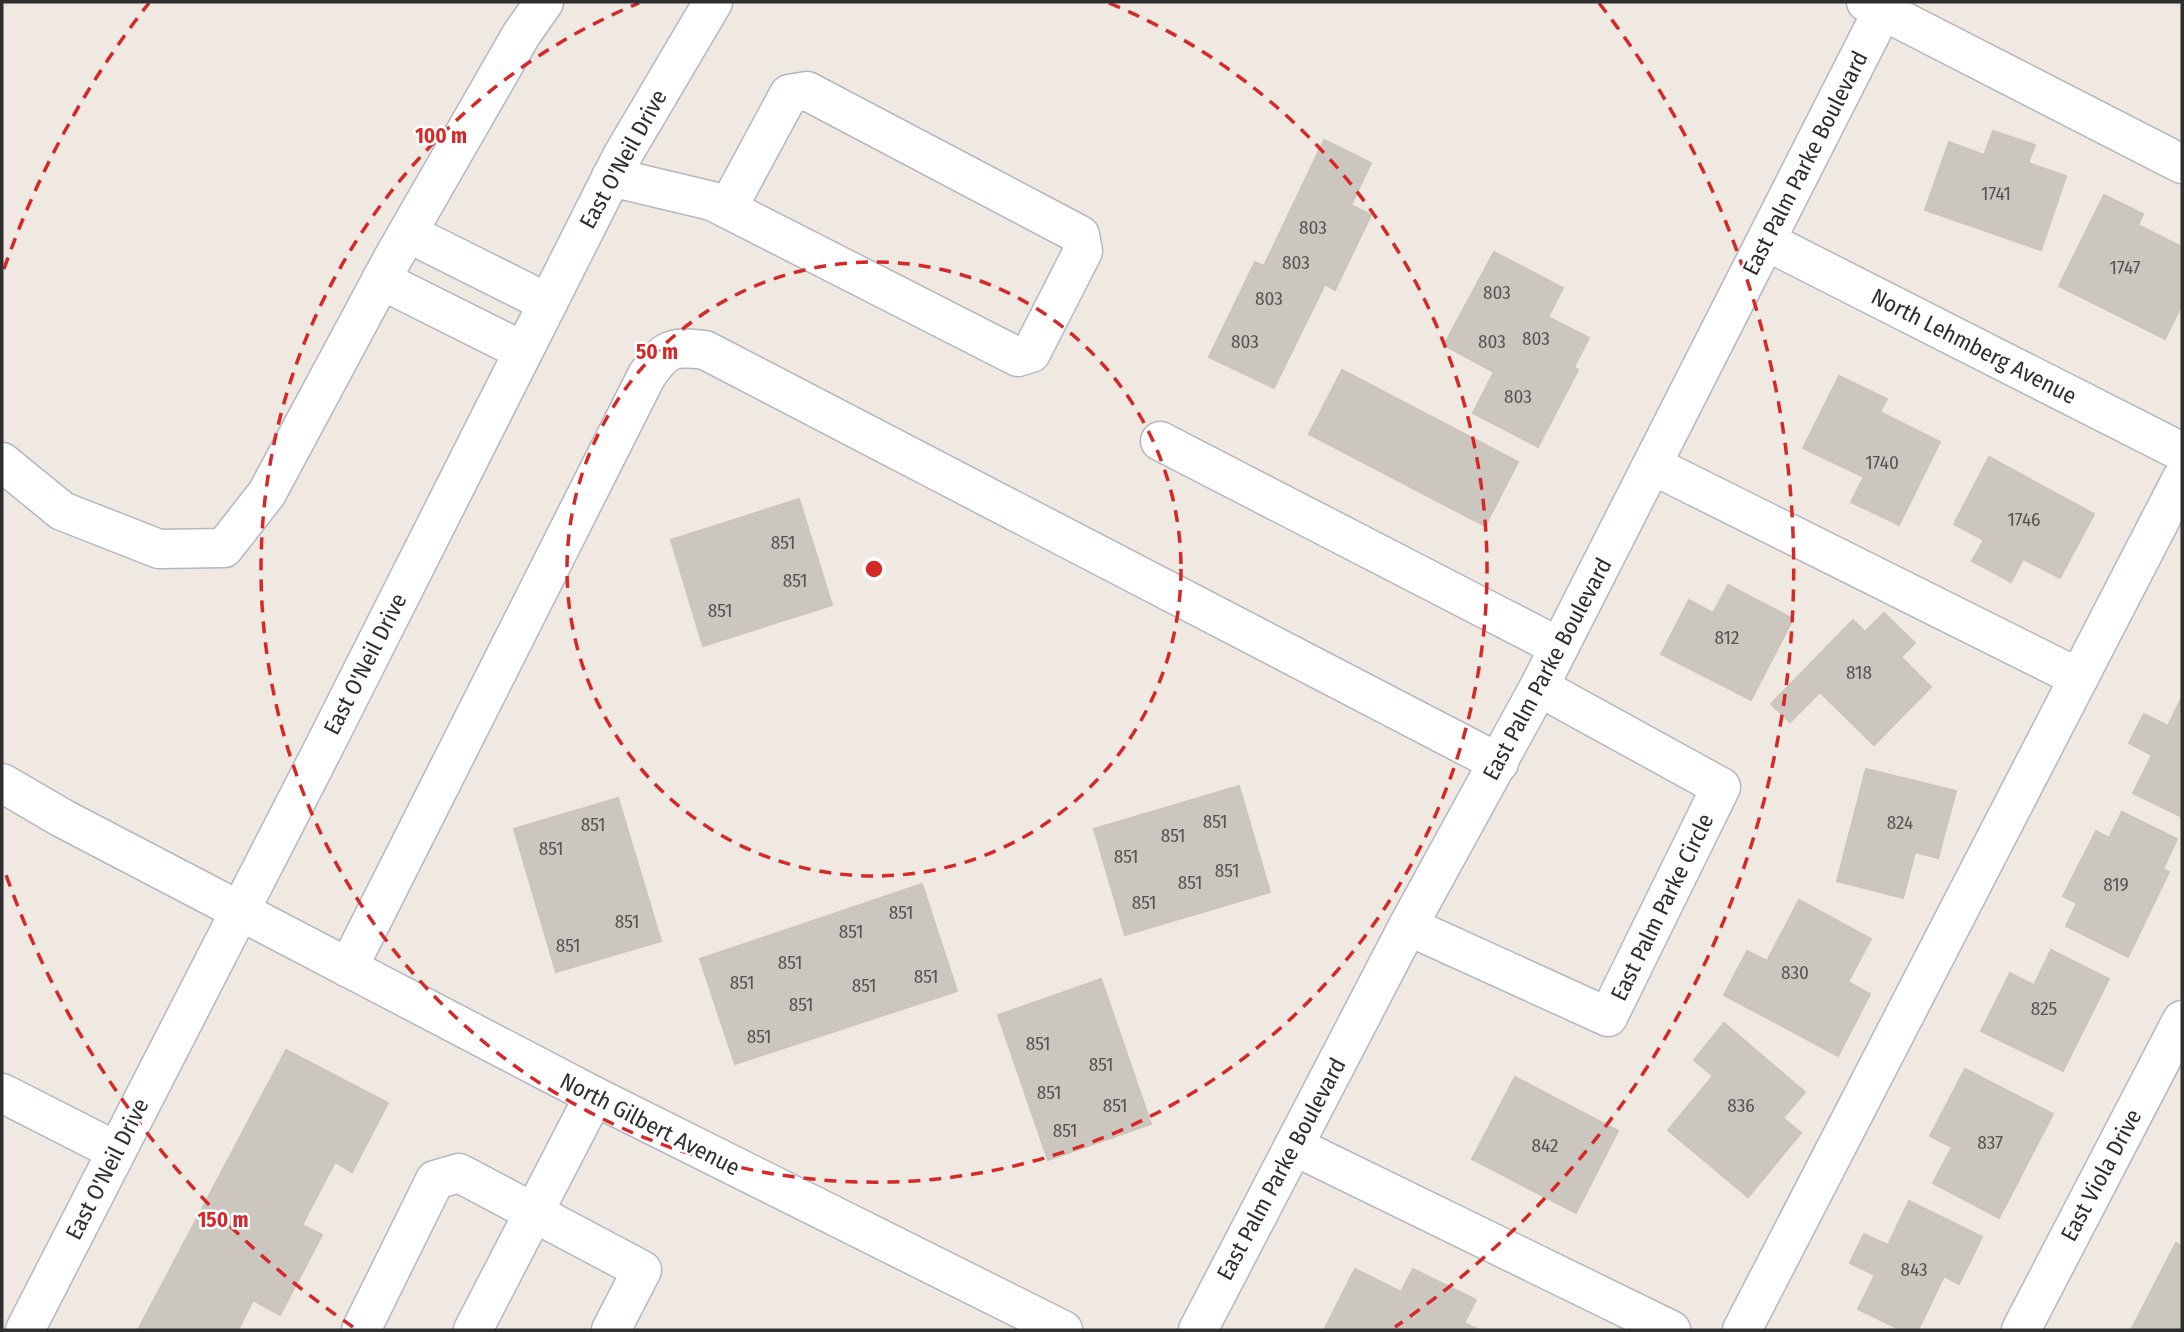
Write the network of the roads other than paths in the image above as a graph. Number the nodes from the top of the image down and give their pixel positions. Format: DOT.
graph roads {
  1 [pos="544,2"];
  2 [pos="713,2"];
  3 [pos="1879,4"];
  4 [pos="2182,164"];
  5 [pos="611,177"];
  6 [pos="727,209"];
  7 [pos="408,233"];
  8 [pos="1766,241"];
  9 [pos="443,250"];
  10 [pos="381,280"];
  11 [pos="418,299"];
  12 [pos="548,303"];
  13 [pos="523,351"];
  14 [pos="1160,441"];
  15 [pos="2182,452"];
  16 [pos="2,462"];
  17 [pos="1652,465"];
  18 [pos="2182,478"];
  19 [pos="1559,647"];
  20 [pos="2079,678"];
  21 [pos="1539,687"];
  22 [pos="1499,763"];
  23 [pos="2,783"];
  24 [pos="240,911"];
  25 [pos="1408,926"];
  26 [pos="348,968"];
  27 [pos="2182,1020"];
  28 [pos="2,1093"];
  29 [pos="594,1096"];
  30 [pos="1294,1146"];
  31 [pos="117,1151"];
  32 [pos="534,1214"];
  33 [pos="25,1330"];
  34 [pos="361,1330"];
  35 [pos="473,1330"];
  36 [pos="611,1330"];
  37 [pos="1063,1330"];
  38 [pos="1198,1330"];
  39 [pos="1671,1330"];
  40 [pos="1742,1330"];
  41 [pos="2021,1330"];
  1 -- 7 [label="street"];
  2 -- 5 [label="street, East O'Neil Drive"];
  3 -- 4 [label="street"];
  3 -- 8 [label="street, East Palm Parke Boulevard"];
  5 -- 6 [label="street"];
  5 -- 12 [label="street, East O'Neil Drive"];
  6 -- 6 [label="street"];
  7 -- 9 [label="street"];
  7 -- 10 [label="street"];
  8 -- 15 [label="street, North Lehmberg Avenue"];
  8 -- 17 [label="street, East Palm Parke Boulevard"];
  9 -- 11 [label="street"];
  9 -- 12 [label="street"];
  10 -- 11 [label="street"];
  10 -- 16 [label="street"];
  11 -- 13 [label="street"];
  12 -- 13 [label="street, East O'Neil Drive"];
  13 -- 24 [label="street, East O'Neil Drive"];
  14 -- 19 [label="street"];
  17 -- 19 [label="street, East Palm Parke Boulevard"];
  17 -- 20 [label="street"];
  18 -- 20 [label="street"];
  19 -- 21 [label="street, East Palm Parke Boulevard"];
  20 -- 40 [label="street"];
  21 -- 22 [label="street, East Palm Parke Boulevard"];
  21 -- 25 [label="street, East Palm Parke Circle"];
  22 -- 25 [label="street, East Palm Parke Boulevard"];
  22 -- 26 [label="street"];
  23 -- 24 [label="street, North Gilbert Avenue"];
  24 -- 26 [label="street, North Gilbert Avenue"];
  24 -- 31 [label="street, East O'Neil Drive"];
  25 -- 30 [label="street, East Palm Parke Boulevard"];
  26 -- 29 [label="street, North Gilbert Avenue"];
  27 -- 41 [label="street, East Viola Drive"];
  28 -- 31 [label="street"];
  29 -- 32 [label="street"];
  29 -- 37 [label="street, North Gilbert Avenue"];
  30 -- 38 [label="street, East Palm Parke Boulevard"];
  30 -- 39 [label="street"];
  31 -- 33 [label="street, East O'Neil Drive"];
  32 -- 34 [label="street"];
  32 -- 35 [label="street"];
  32 -- 36 [label="street"];
}
